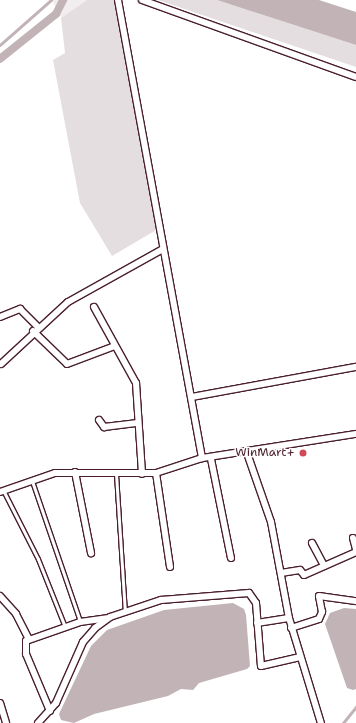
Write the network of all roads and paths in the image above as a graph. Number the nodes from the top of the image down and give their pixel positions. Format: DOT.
graph roads {
  1 [pos="118,0"];
  2 [pos="142,0"];
  3 [pos="356,77"];
  4 [pos="161,250"];
  5 [pos="94,307"];
  6 [pos="0,317"];
  7 [pos="36,330"];
  8 [pos="115,346"];
  9 [pos="1,364"];
  10 [pos="356,367"];
  11 [pos="192,397"];
  12 [pos="99,420"];
  13 [pos="138,423"];
  14 [pos="356,434"];
  15 [pos="247,453"];
  16 [pos="202,458"];
  17 [pos="211,458"];
  18 [pos="75,472"];
  19 [pos="156,473"];
  20 [pos="116,474"];
  21 [pos="142,474"];
  22 [pos="32,479"];
  23 [pos="2,491"];
  24 [pos="353,538"];
  25 [pos="312,543"];
  26 [pos="356,550"];
  27 [pos="91,553"];
  28 [pos="231,558"];
  29 [pos="324,566"];
  30 [pos="170,567"];
  31 [pos="281,574"];
  32 [pos="0,596"];
  33 [pos="356,601"];
  34 [pos="125,612"];
  35 [pos="110,617"];
  36 [pos="289,618"];
  37 [pos="80,622"];
  38 [pos="257,623"];
  39 [pos="66,626"];
  40 [pos="292,628"];
  41 [pos="29,639"];
  42 [pos="299,657"];
  43 [pos="0,704"];
  44 [pos="50,711"];
  45 [pos="6,723"];
  46 [pos="38,723"];
  47 [pos="321,723"];
  1 -- 4 [label="street"];
  2 -- 3 [label="street"];
  4 -- 7 [label="street"];
  4 -- 11 [label="street"];
  5 -- 8 [label="street"];
  6 -- 7 [label="street"];
  7 -- 8 [label="street"];
  7 -- 9 [label="street"];
  8 -- 13 [label="street"];
  10 -- 11 [label="street"];
  11 -- 16 [label="street"];
  12 -- 13 [label="street"];
  13 -- 21 [label="street"];
  14 -- 15 [label="street"];
  15 -- 17 [label="street"];
  15 -- 31 [label="street"];
  16 -- 17 [label="street"];
  16 -- 19 [label="street"];
  17 -- 28 [label="street"];
  18 -- 20 [label="street"];
  18 -- 22 [label="street"];
  18 -- 27 [label="street"];
  19 -- 21 [label="street"];
  19 -- 30 [label="street"];
  20 -- 21 [label="street"];
  20 -- 34 [label="lane"];
  22 -- 23 [label="street"];
  22 -- 37 [label="lane"];
  23 -- 39 [label="lane"];
  24 -- 26 [label="street"];
  25 -- 29 [label="street"];
  26 -- 29 [label="street"];
  29 -- 31 [label="street"];
  31 -- 36 [label="street"];
  32 -- 41 [label="street"];
  33 -- 40 [label="street"];
  34 -- 35 [label="street"];
  34 -- 38 [label="street"];
  35 -- 37 [label="street"];
  35 -- 44 [label="street"];
  36 -- 38 [label="street"];
  36 -- 40 [label="street"];
  37 -- 39 [label="street"];
  38 -- 42 [label="street"];
  39 -- 41 [label="street"];
  40 -- 42 [label="street"];
  41 -- 44 [label="street"];
  42 -- 47 [label="street"];
  43 -- 45 [label="street"];
  44 -- 46 [label="street"];
}
